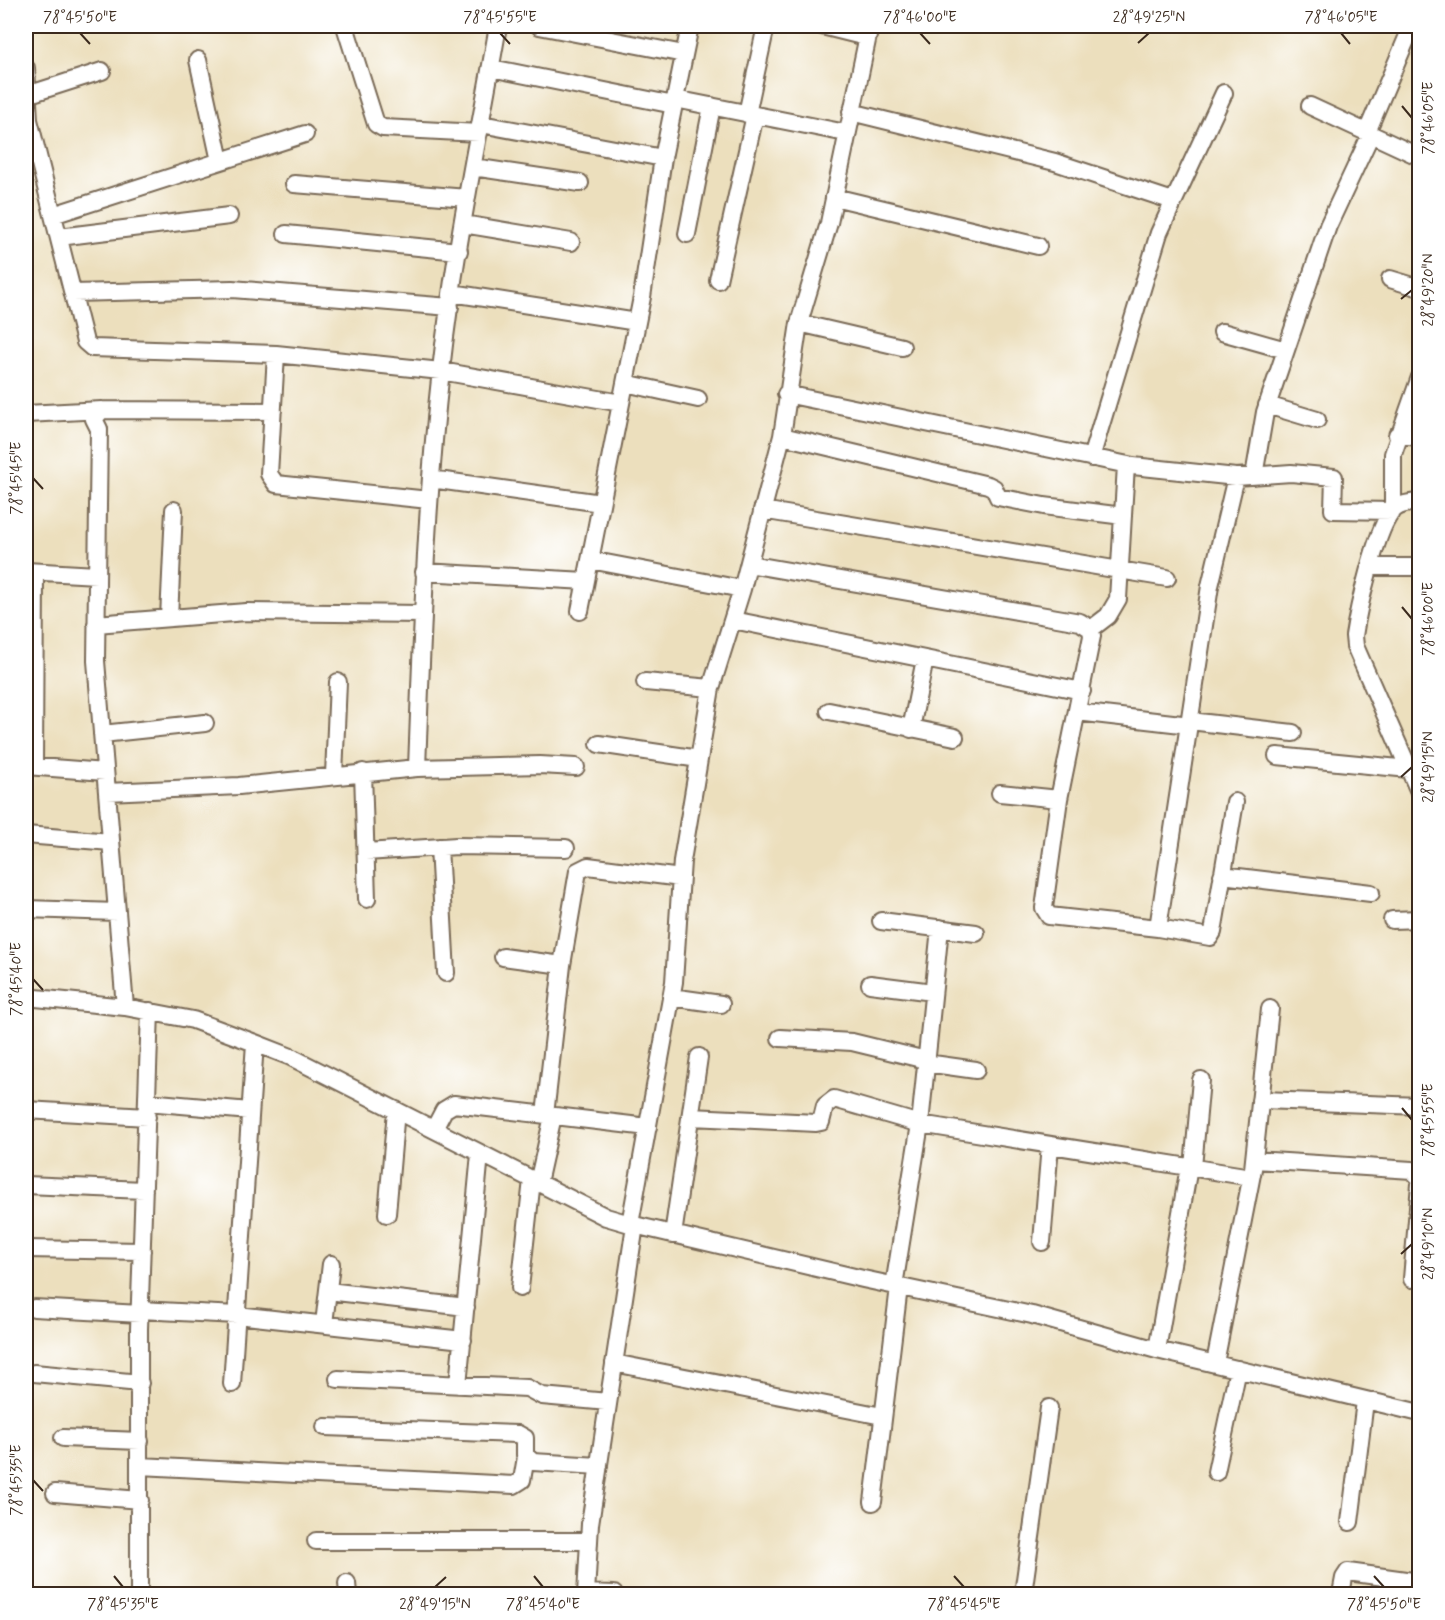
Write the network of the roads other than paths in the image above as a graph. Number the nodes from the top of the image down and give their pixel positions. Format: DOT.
graph roads {
  1 [pos="345,26"];
  2 [pos="498,26"];
  3 [pos="539,26"];
  4 [pos="690,26"];
  5 [pos="766,26"];
  6 [pos="822,26"];
  7 [pos="1413,26"];
  8 [pos="1419,28"];
  9 [pos="868,31"];
  10 [pos="684,54"];
  11 [pos="198,60"];
  12 [pos="26,68"];
  13 [pos="491,68"];
  14 [pos="102,71"];
  15 [pos="1224,93"];
  16 [pos="27,95"];
  17 [pos="675,102"];
  18 [pos="712,106"];
  19 [pos="1310,106"];
  20 [pos="851,112"];
  21 [pos="751,114"];
  22 [pos="480,128"];
  23 [pos="846,133"];
  24 [pos="1369,133"];
  25 [pos="305,134"];
  26 [pos="1419,157"];
  27 [pos="663,158"];
  28 [pos="220,161"];
  29 [pos="473,167"];
  30 [pos="580,183"];
  31 [pos="294,184"];
  32 [pos="834,197"];
  33 [pos="467,198"];
  34 [pos="1173,201"];
  35 [pos="53,215"];
  36 [pos="229,216"];
  37 [pos="463,224"];
  38 [pos="286,234"];
  39 [pos="687,234"];
  40 [pos="59,237"];
  41 [pos="571,242"];
  42 [pos="1038,246"];
  43 [pos="459,251"];
  44 [pos="1390,279"];
  45 [pos="718,280"];
  46 [pos="1419,288"];
  47 [pos="73,293"];
  48 [pos="451,300"];
  49 [pos="637,322"];
  50 [pos="799,323"];
  51 [pos="1222,332"];
  52 [pos="902,347"];
  53 [pos="1286,350"];
  54 [pos="276,354"];
  55 [pos="441,371"];
  56 [pos="1419,377"];
  57 [pos="625,383"];
  58 [pos="786,394"];
  59 [pos="698,399"];
  60 [pos="621,403"];
  61 [pos="1267,405"];
  62 [pos="102,410"];
  63 [pos="273,411"];
  64 [pos="26,414"];
  65 [pos="1317,420"];
  66 [pos="1397,435"];
  67 [pos="782,436"];
  68 [pos="1419,437"];
  69 [pos="1092,458"];
  70 [pos="1126,465"];
  71 [pos="1254,476"];
  72 [pos="1236,477"];
  73 [pos="431,479"];
  74 [pos="429,500"];
  75 [pos="1419,502"];
  76 [pos="601,503"];
  77 [pos="174,510"];
  78 [pos="762,510"];
  79 [pos="1393,511"];
  80 [pos="1123,516"];
  81 [pos="590,560"];
  82 [pos="749,564"];
  83 [pos="1371,567"];
  84 [pos="1419,567"];
  85 [pos="30,571"];
  86 [pos="1120,571"];
  87 [pos="424,572"];
  88 [pos="97,575"];
  89 [pos="1167,578"];
  90 [pos="586,581"];
  91 [pos="742,589"];
  92 [pos="580,611"];
  93 [pos="423,614"];
  94 [pos="169,618"];
  95 [pos="733,620"];
  96 [pos="96,624"];
  97 [pos="1091,629"];
  98 [pos="925,659"];
  99 [pos="338,682"];
  100 [pos="645,682"];
  101 [pos="711,688"];
  102 [pos="1082,691"];
  103 [pos="829,711"];
  104 [pos="1077,712"];
  105 [pos="205,723"];
  106 [pos="1190,723"];
  107 [pos="911,729"];
  108 [pos="1293,733"];
  109 [pos="102,734"];
  110 [pos="955,737"];
  111 [pos="599,744"];
  112 [pos="1277,756"];
  113 [pos="699,759"];
  114 [pos="30,766"];
  115 [pos="576,767"];
  116 [pos="417,768"];
  117 [pos="1409,769"];
  118 [pos="105,772"];
  119 [pos="363,772"];
  120 [pos="334,775"];
  121 [pos="107,792"];
  122 [pos="1000,793"];
  123 [pos="1419,794"];
  124 [pos="1059,799"];
  125 [pos="1235,802"];
  126 [pos="26,835"];
  127 [pos="111,842"];
  128 [pos="439,848"];
  129 [pos="566,848"];
  130 [pos="366,852"];
  131 [pos="1222,875"];
  132 [pos="681,878"];
  133 [pos="1371,893"];
  134 [pos="367,899"];
  135 [pos="26,909"];
  136 [pos="117,912"];
  137 [pos="1419,919"];
  138 [pos="1392,920"];
  139 [pos="881,921"];
  140 [pos="940,928"];
  141 [pos="1158,928"];
  142 [pos="976,933"];
  143 [pos="503,957"];
  144 [pos="562,965"];
  145 [pos="446,973"];
  146 [pos="870,984"];
  147 [pos="933,992"];
  148 [pos="26,997"];
  149 [pos="671,997"];
  150 [pos="721,1004"];
  151 [pos="125,1006"];
  152 [pos="1270,1009"];
  153 [pos="150,1011"];
  154 [pos="780,1038"];
  155 [pos="255,1043"];
  156 [pos="699,1057"];
  157 [pos="926,1061"];
  158 [pos="976,1070"];
  159 [pos="1201,1080"];
  160 [pos="1260,1100"];
  161 [pos="1419,1106"];
  162 [pos="26,1110"];
  163 [pos="147,1110"];
  164 [pos="396,1110"];
  165 [pos="250,1112"];
  166 [pos="549,1115"];
  167 [pos="691,1116"];
  168 [pos="920,1124"];
  169 [pos="648,1127"];
  170 [pos="434,1129"];
  171 [pos="1050,1145"];
  172 [pos="480,1154"];
  173 [pos="1254,1160"];
  174 [pos="1191,1167"];
  175 [pos="1251,1177"];
  176 [pos="1419,1178"];
  177 [pos="535,1181"];
  178 [pos="1419,1184"];
  179 [pos="26,1185"];
  180 [pos="144,1190"];
  181 [pos="387,1214"];
  182 [pos="632,1225"];
  183 [pos="673,1235"];
  184 [pos="1042,1242"];
  185 [pos="26,1249"];
  186 [pos="142,1251"];
  187 [pos="331,1264"];
  188 [pos="1412,1280"];
  189 [pos="896,1286"];
  190 [pos="520,1288"];
  191 [pos="328,1291"];
  192 [pos="466,1307"];
  193 [pos="34,1308"];
  194 [pos="140,1312"];
  195 [pos="237,1315"];
  196 [pos="324,1324"];
  197 [pos="463,1340"];
  198 [pos="1157,1350"];
  199 [pos="614,1362"];
  200 [pos="1215,1363"];
  201 [pos="1238,1369"];
  202 [pos="34,1373"];
  203 [pos="338,1379"];
  204 [pos="140,1383"];
  205 [pos="232,1384"];
  206 [pos="458,1385"];
  207 [pos="1365,1401"];
  208 [pos="608,1402"];
  209 [pos="1049,1408"];
  210 [pos="1419,1413"];
  211 [pos="882,1416"];
  212 [pos="325,1427"];
  213 [pos="63,1438"];
  214 [pos="140,1441"];
  215 [pos="526,1457"];
  216 [pos="140,1466"];
  217 [pos="599,1466"];
  218 [pos="1215,1472"];
  219 [pos="56,1493"];
  220 [pos="140,1500"];
  221 [pos="873,1502"];
  222 [pos="1350,1522"];
  223 [pos="315,1541"];
  224 [pos="588,1541"];
  225 [pos="1418,1586"];
  226 [pos="139,1594"];
  227 [pos="586,1594"];
  228 [pos="614,1594"];
  229 [pos="1023,1594"];
  230 [pos="1341,1594"];
  1 -- 22 [label="street"];
  2 -- 13 [label="street"];
  3 -- 10 [label="street"];
  4 -- 10 [label="street"];
  5 -- 21 [label="street"];
  6 -- 9 [label="street"];
  7 -- 8 [label="street"];
  7 -- 24 [label="street"];
  9 -- 20 [label="street"];
  10 -- 17 [label="street"];
  11 -- 28 [label="street"];
  12 -- 16 [label="street"];
  13 -- 17 [label="street"];
  13 -- 22 [label="street"];
  14 -- 16 [label="street"];
  15 -- 34 [label="street"];
  16 -- 35 [label="street"];
  17 -- 18 [label="street"];
  17 -- 27 [label="street"];
  18 -- 21 [label="street"];
  18 -- 39 [label="street"];
  19 -- 24 [label="street"];
  20 -- 23 [label="street"];
  20 -- 34 [label="street"];
  21 -- 23 [label="street"];
  21 -- 45 [label="street"];
  22 -- 27 [label="street"];
  22 -- 29 [label="street"];
  23 -- 32 [label="street"];
  24 -- 26 [label="street"];
  24 -- 53 [label="street"];
  25 -- 28 [label="street"];
  27 -- 49 [label="street"];
  28 -- 35 [label="street"];
  29 -- 30 [label="street"];
  29 -- 33 [label="street"];
  31 -- 33 [label="street"];
  32 -- 42 [label="street"];
  32 -- 50 [label="street"];
  33 -- 37 [label="street"];
  34 -- 69 [label="street"];
  35 -- 40 [label="street"];
  36 -- 40 [label="street"];
  37 -- 41 [label="street"];
  37 -- 43 [label="street"];
  38 -- 43 [label="street"];
  40 -- 47 [label="street"];
  43 -- 48 [label="street"];
  44 -- 46 [label="street"];
  47 -- 48 [label="street"];
  47 -- 54 [label="street"];
  48 -- 49 [label="street"];
  48 -- 55 [label="street"];
  49 -- 57 [label="street"];
  50 -- 52 [label="street"];
  50 -- 58 [label="street"];
  51 -- 53 [label="street"];
  53 -- 61 [label="street"];
  54 -- 55 [label="street"];
  54 -- 63 [label="street"];
  55 -- 60 [label="street"];
  55 -- 73 [label="street"];
  56 -- 66 [label="street"];
  57 -- 59 [label="street"];
  57 -- 60 [label="street"];
  58 -- 67 [label="street"];
  58 -- 69 [label="street"];
  60 -- 76 [label="street"];
  61 -- 65 [label="street"];
  61 -- 71 [label="street"];
  62 -- 63 [label="street"];
  62 -- 64 [label="street"];
  62 -- 88 [label="street"];
  63 -- 74 [label="street"];
  66 -- 68 [label="street"];
  66 -- 79 [label="street"];
  67 -- 78 [label="street"];
  67 -- 80 [label="street"];
  69 -- 70 [label="street"];
  70 -- 72 [label="street"];
  70 -- 80 [label="street"];
  71 -- 72 [label="street"];
  71 -- 79 [label="street"];
  72 -- 106 [label="street"];
  73 -- 74 [label="street"];
  73 -- 76 [label="street"];
  74 -- 87 [label="street"];
  75 -- 79 [label="street"];
  76 -- 81 [label="street"];
  77 -- 94 [label="street"];
  78 -- 82 [label="street"];
  78 -- 86 [label="street"];
  79 -- 83 [label="street"];
  80 -- 86 [label="street"];
  81 -- 90 [label="street"];
  81 -- 91 [label="street"];
  82 -- 91 [label="street"];
  82 -- 97 [label="street"];
  83 -- 84 [label="street"];
  83 -- 117 [label="street"];
  85 -- 88 [label="street"];
  85 -- 114 [label="street"];
  86 -- 89 [label="street"];
  86 -- 97 [label="street"];
  87 -- 90 [label="street"];
  87 -- 93 [label="street"];
  88 -- 96 [label="street"];
  90 -- 92 [label="street"];
  91 -- 95 [label="street"];
  93 -- 94 [label="street"];
  93 -- 116 [label="street"];
  94 -- 96 [label="street"];
  95 -- 98 [label="street"];
  95 -- 101 [label="street"];
  96 -- 109 [label="street"];
  97 -- 102 [label="street"];
  98 -- 102 [label="street"];
  98 -- 107 [label="street"];
  99 -- 120 [label="street"];
  100 -- 101 [label="street"];
  101 -- 113 [label="street"];
  102 -- 104 [label="street"];
  103 -- 107 [label="street"];
  104 -- 106 [label="street"];
  104 -- 124 [label="street"];
  105 -- 109 [label="street"];
  106 -- 108 [label="street"];
  106 -- 141 [label="street"];
  107 -- 110 [label="street"];
  109 -- 118 [label="street"];
  111 -- 113 [label="street"];
  112 -- 117 [label="street"];
  113 -- 132 [label="street"];
  114 -- 118 [label="street"];
  115 -- 116 [label="street"];
  116 -- 119 [label="street"];
  117 -- 123 [label="street"];
  118 -- 121 [label="street"];
  119 -- 120 [label="street"];
  119 -- 130 [label="street"];
  120 -- 121 [label="street"];
  121 -- 127 [label="street"];
  122 -- 124 [label="street"];
  124 -- 141 [label="street"];
  125 -- 131 [label="street"];
  126 -- 127 [label="street"];
  127 -- 136 [label="street"];
  128 -- 129 [label="street"];
  128 -- 130 [label="street"];
  128 -- 145 [label="street"];
  130 -- 134 [label="street"];
  131 -- 133 [label="street"];
  131 -- 141 [label="street"];
  132 -- 144 [label="street"];
  132 -- 149 [label="street"];
  135 -- 136 [label="street"];
  136 -- 151 [label="street"];
  137 -- 138 [label="street"];
  139 -- 140 [label="street"];
  140 -- 142 [label="street"];
  140 -- 147 [label="street"];
  143 -- 144 [label="street"];
  144 -- 166 [label="street"];
  146 -- 147 [label="street"];
  147 -- 157 [label="street"];
  148 -- 151 [label="street"];
  149 -- 150 [label="street"];
  149 -- 169 [label="street"];
  151 -- 153 [label="street"];
  152 -- 160 [label="street"];
  153 -- 155 [label="street"];
  153 -- 163 [label="street"];
  154 -- 157 [label="street"];
  155 -- 164 [label="street"];
  155 -- 165 [label="street"];
  156 -- 167 [label="street"];
  157 -- 158 [label="street"];
  157 -- 168 [label="street"];
  159 -- 174 [label="street"];
  160 -- 161 [label="street"];
  160 -- 173 [label="street"];
  162 -- 163 [label="street"];
  163 -- 165 [label="street"];
  163 -- 180 [label="street"];
  164 -- 170 [label="street"];
  164 -- 181 [label="street"];
  165 -- 195 [label="street"];
  166 -- 169 [label="street"];
  166 -- 170 [label="street"];
  166 -- 177 [label="street"];
  167 -- 168 [label="street"];
  167 -- 183 [label="street"];
  168 -- 171 [label="street"];
  168 -- 189 [label="street"];
  169 -- 182 [label="street"];
  170 -- 172 [label="street"];
  171 -- 174 [label="street"];
  171 -- 184 [label="street"];
  172 -- 177 [label="street"];
  172 -- 192 [label="street"];
  173 -- 175 [label="street"];
  173 -- 176 [label="street"];
  174 -- 175 [label="street"];
  174 -- 198 [label="street"];
  175 -- 200 [label="street"];
  177 -- 182 [label="street"];
  177 -- 190 [label="street"];
  178 -- 188 [label="street"];
  179 -- 180 [label="street"];
  180 -- 186 [label="street"];
  182 -- 183 [label="street"];
  182 -- 199 [label="street"];
  183 -- 189 [label="street"];
  185 -- 186 [label="street"];
  186 -- 194 [label="street"];
  187 -- 191 [label="street"];
  189 -- 198 [label="street"];
  189 -- 211 [label="street"];
  191 -- 192 [label="street"];
  191 -- 196 [label="street"];
  192 -- 197 [label="street"];
  193 -- 194 [label="street"];
  194 -- 195 [label="street"];
  194 -- 204 [label="street"];
  195 -- 196 [label="street"];
  195 -- 205 [label="street"];
  196 -- 197 [label="street"];
  197 -- 206 [label="street"];
  198 -- 200 [label="street"];
  199 -- 208 [label="street"];
  199 -- 211 [label="street"];
  200 -- 201 [label="street"];
  201 -- 207 [label="street"];
  201 -- 218 [label="street"];
  202 -- 204 [label="street"];
  203 -- 206 [label="street"];
  204 -- 214 [label="street"];
  206 -- 208 [label="street"];
  207 -- 210 [label="street"];
  207 -- 222 [label="street"];
  208 -- 217 [label="street"];
  209 -- 229 [label="street"];
  211 -- 221 [label="street"];
  212 -- 215 [label="street"];
  213 -- 214 [label="street"];
  214 -- 216 [label="street"];
  215 -- 216 [label="street"];
  215 -- 217 [label="street"];
  216 -- 220 [label="street"];
  217 -- 224 [label="street"];
  219 -- 220 [label="street"];
  220 -- 226 [label="street"];
  223 -- 224 [label="street"];
  224 -- 227 [label="street"];
  225 -- 230 [label="street"];
  227 -- 228 [label="street"];
}
